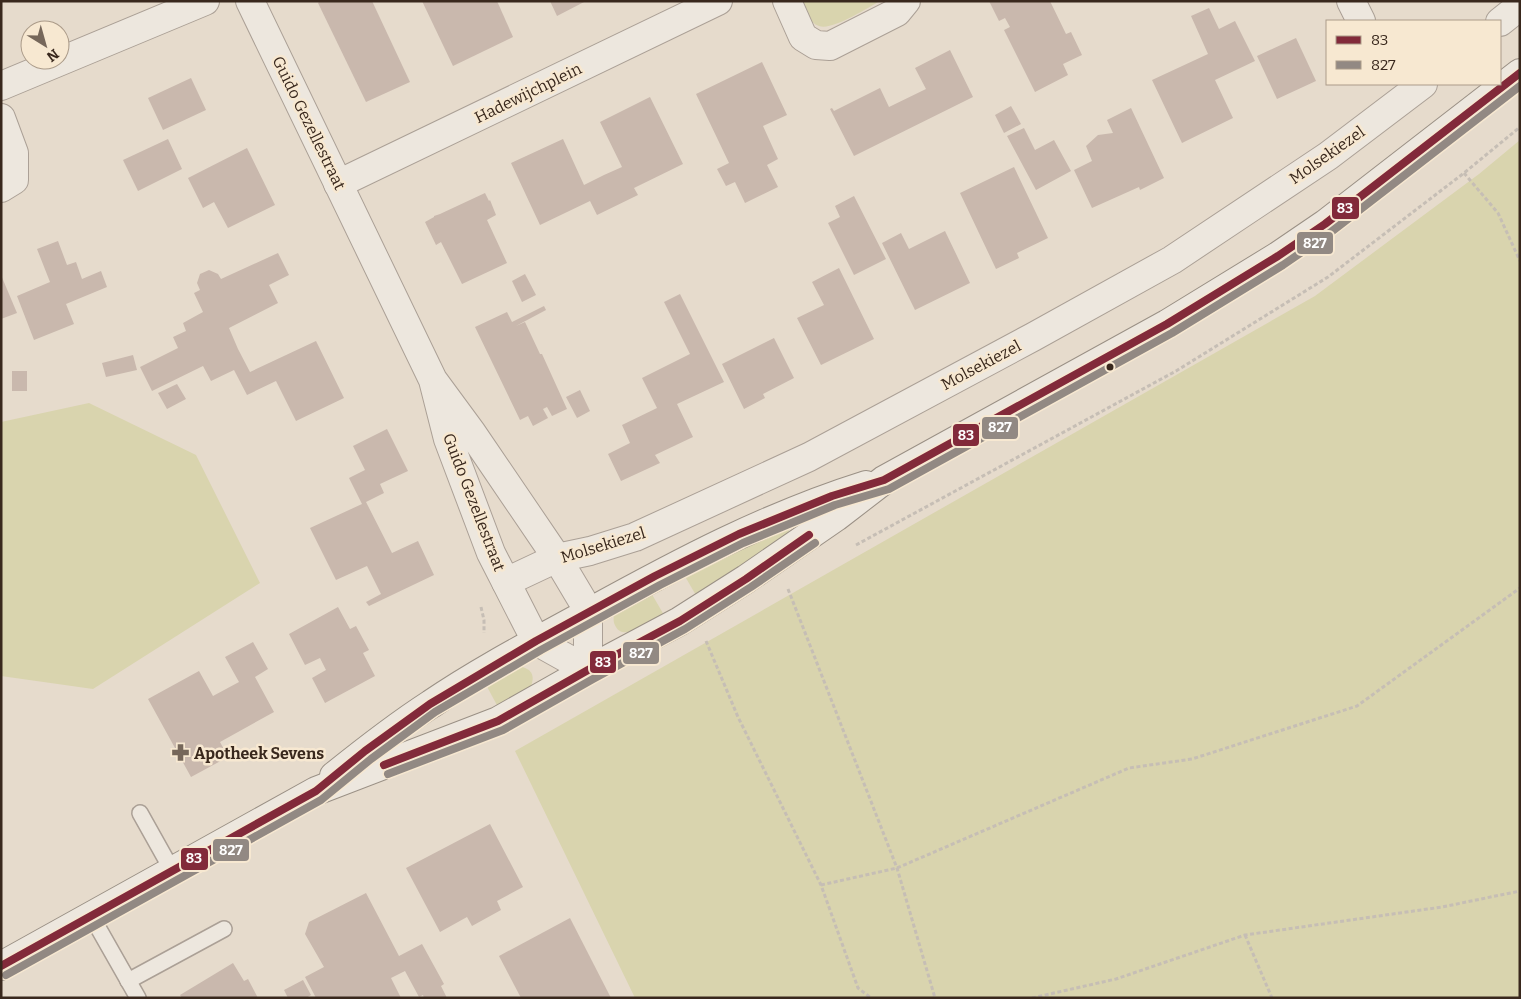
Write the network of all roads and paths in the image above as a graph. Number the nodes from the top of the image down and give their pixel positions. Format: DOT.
graph roads {
  1 [pos="205,1"];
  2 [pos="250,1"];
  3 [pos="718,1"];
  4 [pos="786,1"];
  5 [pos="906,1"];
  6 [pos="1351,1"];
  7 [pos="1520,6"];
  8 [pos="1360,20"];
  9 [pos="1501,21"];
  10 [pos="1520,73"];
  11 [pos="1420,85"];
  12 [pos="1,86"];
  13 [pos="1395,93"];
  14 [pos="1,118"];
  15 [pos="1464,173"];
  16 [pos="338,184"];
  17 [pos="1,188"];
  18 [pos="1520,261"];
  19 [pos="433,380"];
  20 [pos="884,480"];
  21 [pos="557,558"];
  22 [pos="506,582"];
  23 [pos="786,583"];
  24 [pos="1520,588"];
  25 [pos="588,613"];
  26 [pos="704,636"];
  27 [pos="536,641"];
  28 [pos="588,670"];
  29 [pos="316,791"];
  30 [pos="140,813"];
  31 [pos="897,868"];
  32 [pos="173,872"];
  33 [pos="820,885"];
  34 [pos="1520,891"];
  35 [pos="92,916"];
  36 [pos="224,929"];
  37 [pos="1245,935"];
  38 [pos="1,966"];
  39 [pos="128,981"];
  40 [pos="138,998"];
  41 [pos="871,998"];
  42 [pos="934,998"];
  43 [pos="1032,998"];
  44 [pos="1272,998"];
  1 -- 12 [label="street"];
  2 -- 16 [label="street, Guido Gezellestraat"];
  3 -- 16 [label="street, Hadewijchplein"];
  4 -- 5 [label="street"];
  6 -- 8 [label="street"];
  7 -- 9 [label="street"];
  10 -- 20 [label="street"];
  11 -- 13 [label="street, Molsekiezel"];
  13 -- 21 [label="street, Molsekiezel"];
  14 -- 17 [label="street"];
  15 -- 18 [label="path"];
  16 -- 19 [label="street, Guido Gezellestraat"];
  19 -- 21 [label="street, Guido Gezellestraat"];
  19 -- 22 [label="street, Guido Gezellestraat"];
  20 -- 25 [label="street"];
  20 -- 28 [label="street"];
  21 -- 22 [label="street, Molsekiezel"];
  21 -- 25 [label="street, Guido Gezellestraat"];
  22 -- 27 [label="street, Guido Gezellestraat"];
  23 -- 31 [label="path"];
  24 -- 31 [label="path"];
  25 -- 27 [label="street"];
  25 -- 28 [label="street, Guido Gezellestraat"];
  26 -- 33 [label="path"];
  27 -- 28 [label="street"];
  27 -- 29 [label="street"];
  28 -- 29 [label="street"];
  29 -- 32 [label="street"];
  30 -- 32 [label="lane"];
  31 -- 33 [label="path"];
  31 -- 42 [label="path"];
  32 -- 35 [label="street"];
  33 -- 41 [label="path"];
  34 -- 37 [label="path"];
  35 -- 38 [label="street"];
  35 -- 39 [label="lane"];
  36 -- 39 [label="lane"];
  37 -- 43 [label="path"];
  37 -- 44 [label="path"];
  39 -- 40 [label="lane"];
}
